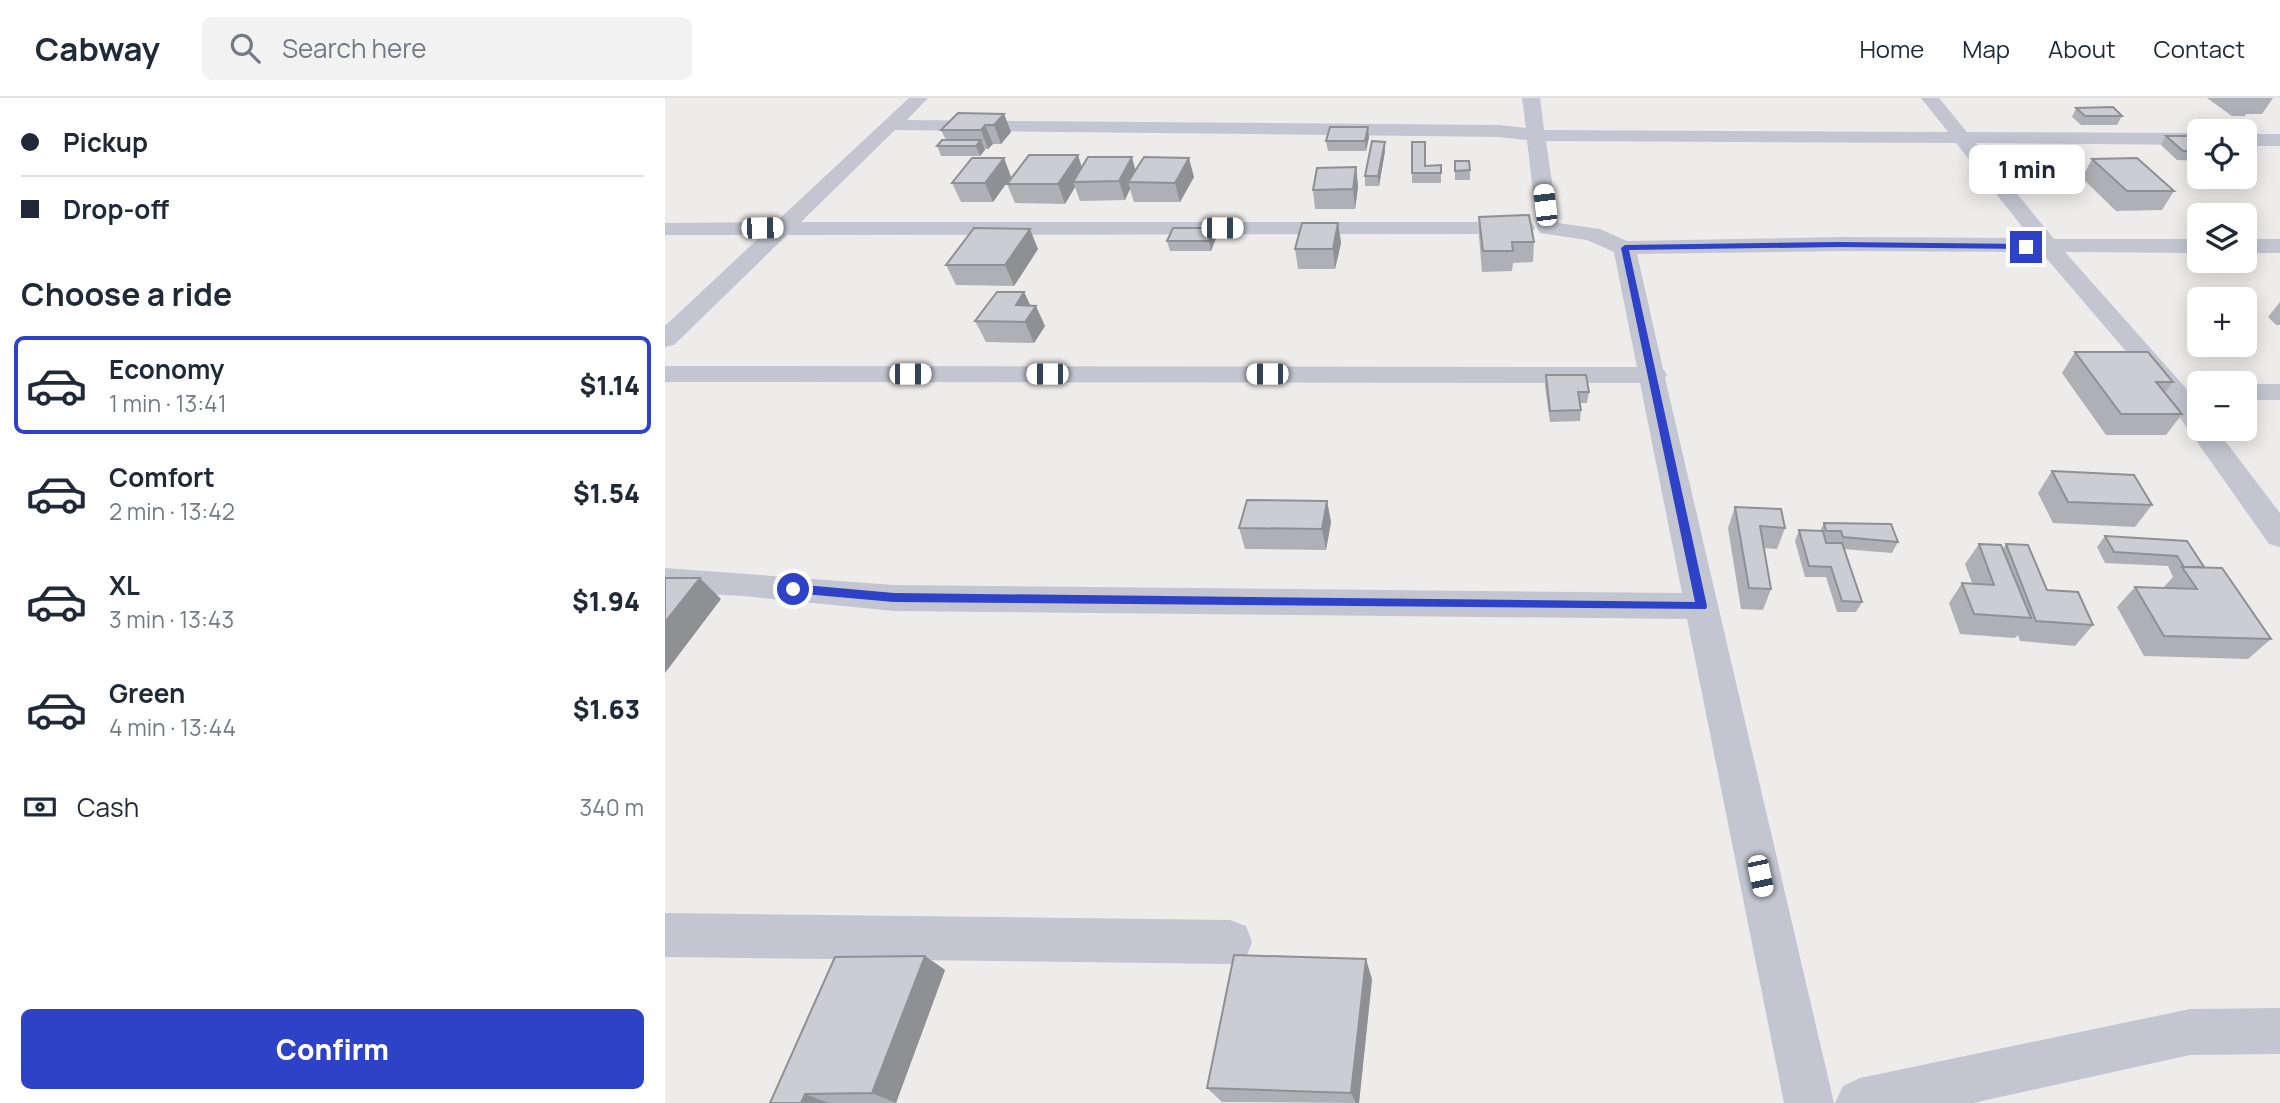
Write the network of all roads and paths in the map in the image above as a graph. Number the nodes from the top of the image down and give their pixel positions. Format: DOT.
graph roads {
  1 [pos="919,98"];
  2 [pos="1531,98"];
  3 [pos="1930,98"];
  4 [pos="891,125"];
  5 [pos="1536,135"];
  6 [pos="1963,136"];
  7 [pos="2187,139"];
  8 [pos="2257,140"];
  9 [pos="2280,140"];
  10 [pos="786,227"];
  11 [pos="1548,228"];
  12 [pos="665,229"];
  13 [pos="2187,246"];
  14 [pos="2257,246"];
  15 [pos="2280,246"];
  16 [pos="2049,247"];
  17 [pos="1625,248"];
  18 [pos="665,340"];
  19 [pos="665,374"];
  20 [pos="1654,375"];
  21 [pos="2187,392"];
  22 [pos="2257,392"];
  23 [pos="2280,392"];
  24 [pos="2211,441"];
  25 [pos="2280,536"];
  26 [pos="665,580"];
  27 [pos="1702,606"];
  28 [pos="665,935"];
  29 [pos="1230,942"];
  30 [pos="2280,1031"];
  31 [pos="1809,1103"];
  32 [pos="1860,1103"];
  1 -- 4 [label="street"];
  2 -- 5 [label="street"];
  3 -- 6 [label="street"];
  4 -- 5 [label="street"];
  4 -- 10 [label="street"];
  5 -- 6 [label="street"];
  5 -- 11 [label="street"];
  6 -- 7 [label="street"];
  6 -- 16 [label="street"];
  8 -- 9 [label="street"];
  10 -- 11 [label="street"];
  10 -- 12 [label="street"];
  10 -- 18 [label="street"];
  11 -- 17 [label="street"];
  13 -- 16 [label="street"];
  14 -- 15 [label="street"];
  16 -- 17 [label="street"];
  16 -- 21 [label="street"];
  17 -- 20 [label="street"];
  19 -- 20 [label="street"];
  20 -- 27 [label="street"];
  22 -- 23 [label="street"];
  24 -- 25 [label="street"];
  26 -- 27 [label="street"];
  27 -- 31 [label="street"];
  28 -- 29 [label="street"];
  30 -- 32 [label="street"];
}
